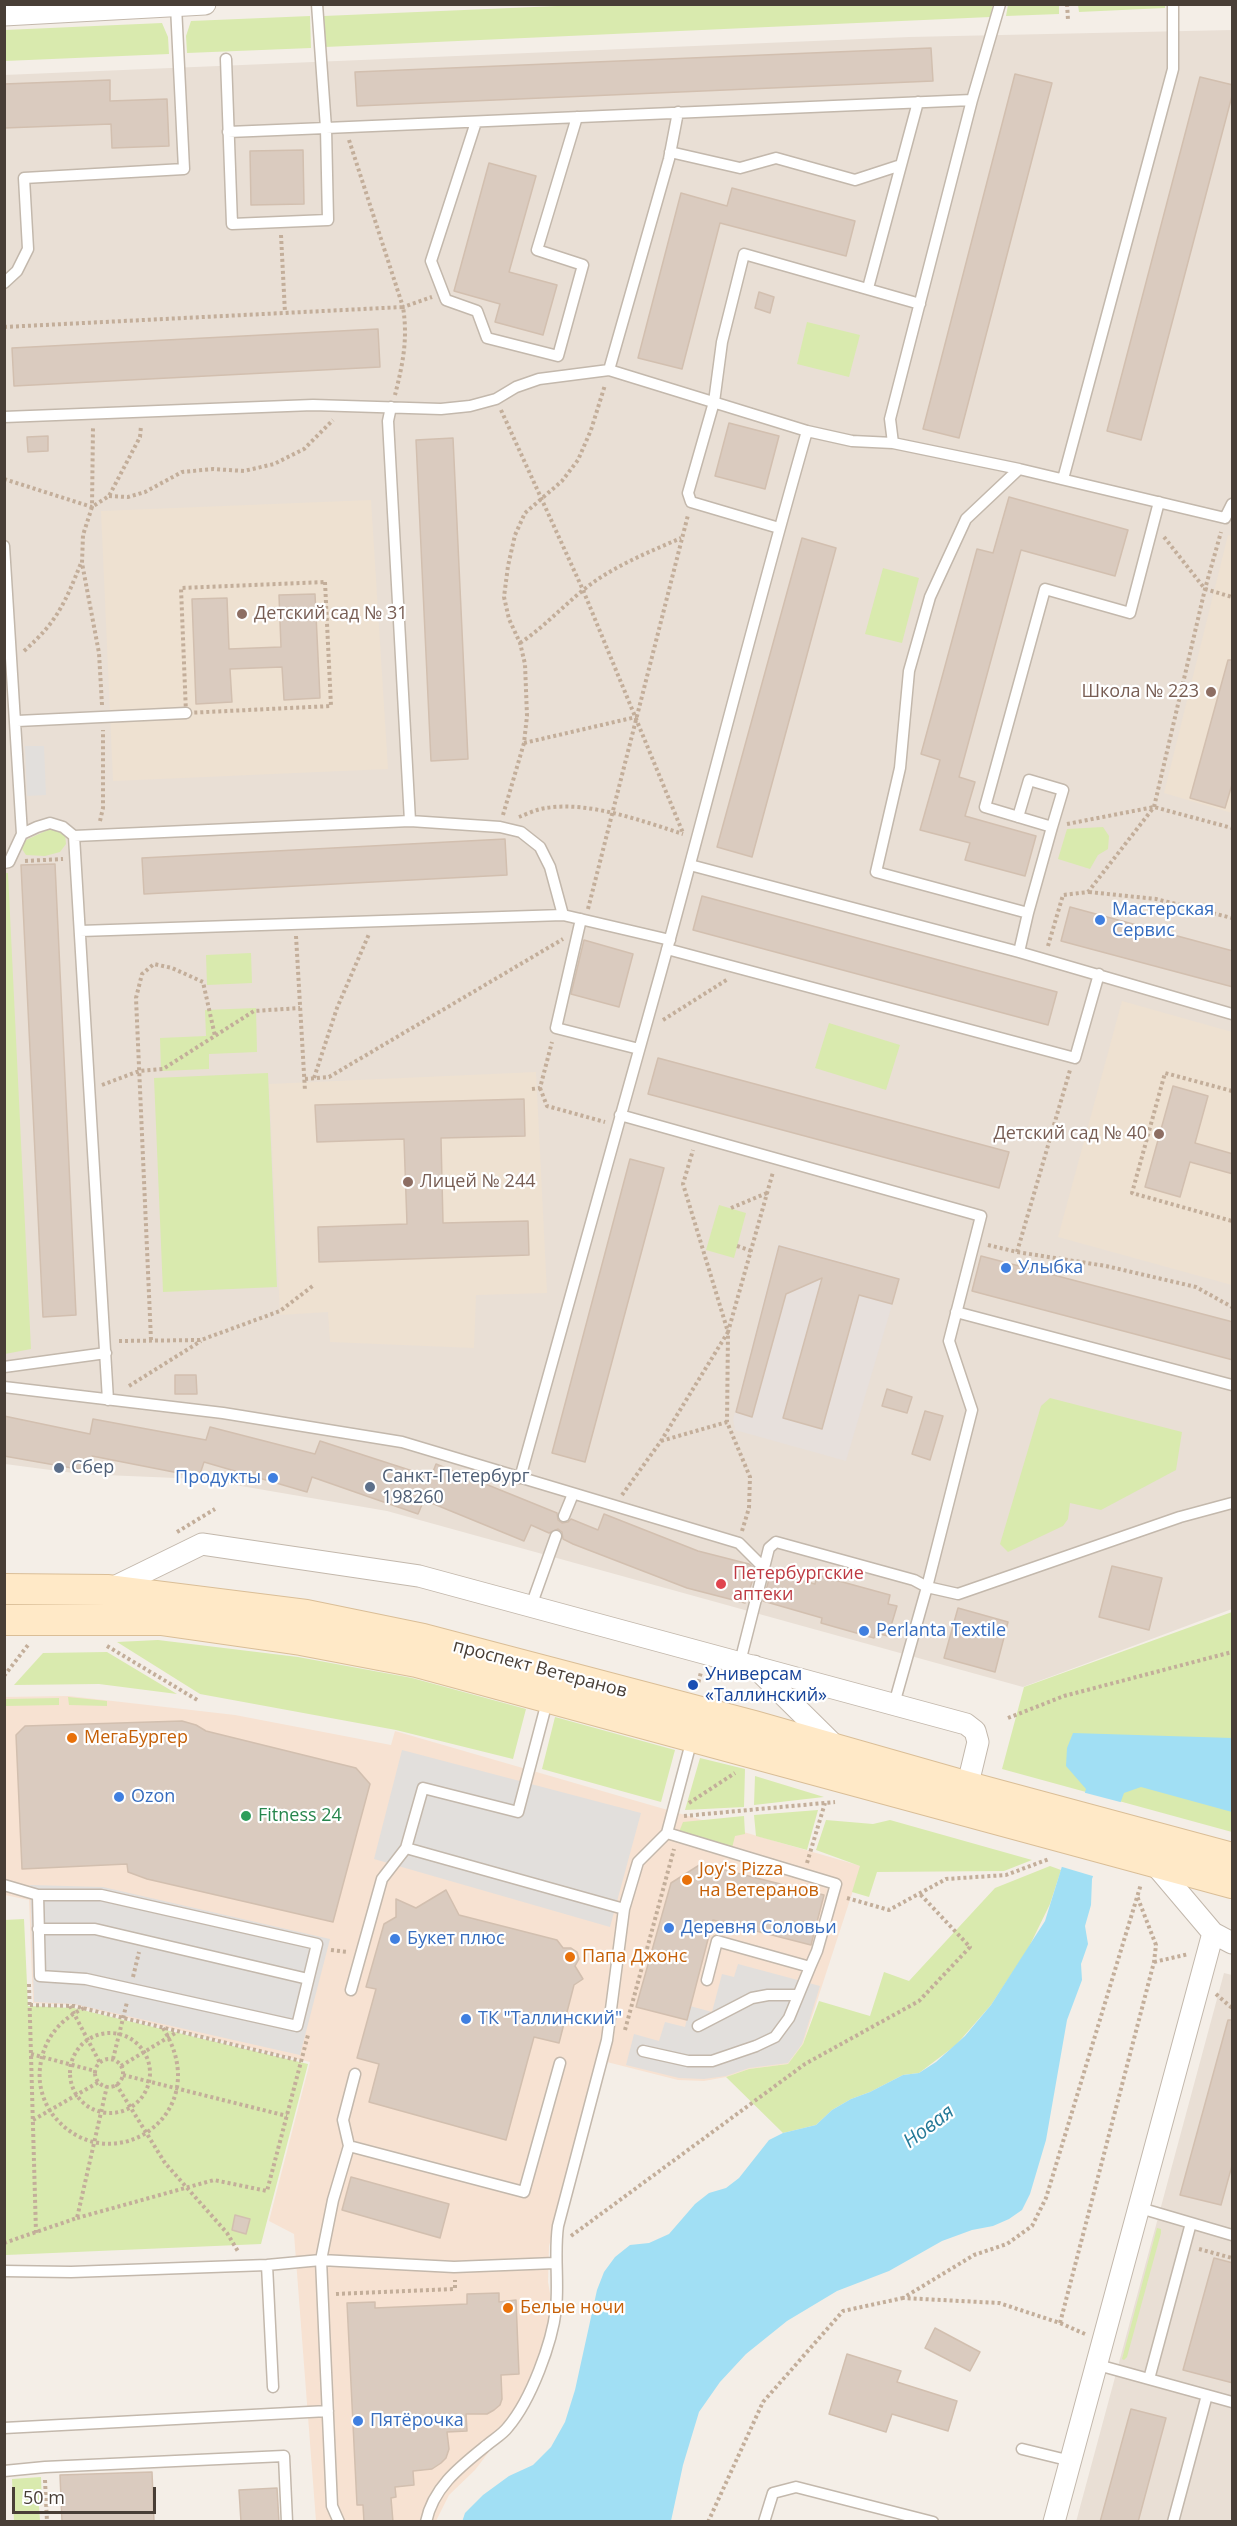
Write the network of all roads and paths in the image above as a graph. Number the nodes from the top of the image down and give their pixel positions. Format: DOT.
graph roads {
  1 [pos="205,4"];
  2 [pos="317,4"];
  3 [pos="999,4"];
  4 [pos="1067,4"];
  5 [pos="1173,4"];
  6 [pos="176,6"];
  7 [pos="4,15"];
  8 [pos="1068,20"];
  9 [pos="226,59"];
  10 [pos="972,100"];
  11 [pos="918,102"];
  12 [pos="678,112"];
  13 [pos="577,117"];
  14 [pos="476,122"];
  15 [pos="326,128"];
  16 [pos="345,128"];
  17 [pos="228,132"];
  18 [pos="670,152"];
  19 [pos="901,165"];
  20 [pos="280,222"];
  21 [pos="4,283"];
  22 [pos="868,288"];
  23 [pos="444,294"];
  24 [pos="920,304"];
  25 [pos="403,307"];
  26 [pos="285,313"];
  27 [pos="4,327"];
  28 [pos="609,370"];
  29 [pos="496,399"];
  30 [pos="714,402"];
  31 [pos="391,407"];
  32 [pos="141,410"];
  33 [pos="93,413"];
  34 [pos="4,417"];
  35 [pos="336,417"];
  36 [pos="807,431"];
  37 [pos="893,443"];
  38 [pos="1019,469"];
  39 [pos="4,479"];
  40 [pos="1063,479"];
  41 [pos="109,496"];
  42 [pos="541,498"];
  43 [pos="691,502"];
  44 [pos="1159,502"];
  45 [pos="1233,504"];
  46 [pos="93,507"];
  47 [pos="1229,519"];
  48 [pos="1153,524"];
  49 [pos="779,528"];
  50 [pos="682,537"];
  51 [pos="4,546"];
  52 [pos="82,563"];
  53 [pos="1205,589"];
  54 [pos="583,590"];
  55 [pos="1233,597"];
  56 [pos="520,643"];
  57 [pos="12,661"];
  58 [pos="186,713"];
  59 [pos="103,717"];
  60 [pos="636,717"];
  61 [pos="16,721"];
  62 [pos="524,743"];
  63 [pos="1154,807"];
  64 [pos="613,813"];
  65 [pos="1018,817"];
  66 [pos="410,821"];
  67 [pos="500,827"];
  68 [pos="1052,827"];
  69 [pos="1233,828"];
  70 [pos="22,834"];
  71 [pos="684,834"];
  72 [pos="94,835"];
  73 [pos="74,836"];
  74 [pos="697,839"];
  75 [pos="75,858"];
  76 [pos="7,862"];
  77 [pos="690,865"];
  78 [pos="1088,892"];
  79 [pos="1028,913"];
  80 [pos="563,915"];
  81 [pos="1233,918"];
  82 [pos="582,919"];
  83 [pos="376,920"];
  84 [pos="295,922"];
  85 [pos="80,931"];
  86 [pos="562,939"];
  87 [pos="668,944"];
  88 [pos="1019,952"];
  89 [pos="1045,959"];
  90 [pos="743,969"];
  91 [pos="1099,974"];
  92 [pos="300,1008"];
  93 [pos="1233,1014"];
  94 [pos="556,1028"];
  95 [pos="644,1032"];
  96 [pos="215,1036"];
  97 [pos="639,1049"];
  98 [pos="1075,1058"];
  99 [pos="139,1071"];
  100 [pos="314,1078"];
  101 [pos="305,1079"];
  102 [pos="540,1088"];
  103 [pos="532,1089"];
  104 [pos="89,1090"];
  105 [pos="305,1091"];
  106 [pos="1233,1091"];
  107 [pos="619,1120"];
  108 [pos="695,1140"];
  109 [pos="776,1159"];
  110 [pos="767,1192"];
  111 [pos="730,1208"];
  112 [pos="1233,1221"];
  113 [pos="975,1242"];
  114 [pos="737,1246"];
  115 [pos="752,1251"];
  116 [pos="1017,1252"];
  117 [pos="314,1285"];
  118 [pos="1233,1307"];
  119 [pos="956,1311"];
  120 [pos="728,1332"];
  121 [pos="151,1340"];
  122 [pos="201,1340"];
  123 [pos="105,1341"];
  124 [pos="106,1353"];
  125 [pos="4,1368"];
  126 [pos="1233,1385"];
  127 [pos="4,1388"];
  128 [pos="108,1400"];
  129 [pos="727,1422"];
  130 [pos="661,1441"];
  131 [pos="520,1478"];
  132 [pos="573,1494"];
  133 [pos="1233,1503"];
  134 [pos="614,1505"];
  135 [pos="216,1509"];
  136 [pos="564,1516"];
  137 [pos="175,1533"];
  138 [pos="556,1536"];
  139 [pos="739,1543"];
  140 [pos="763,1567"];
  141 [pos="927,1587"];
  142 [pos="4,1589"];
  143 [pos="107,1590"];
  144 [pos="531,1606"];
  145 [pos="10,1633"];
  146 [pos="28,1646"];
  147 [pos="39,1646"];
  148 [pos="97,1646"];
  149 [pos="1233,1652"];
  150 [pos="746,1664"];
  151 [pos="4,1676"];
  152 [pos="548,1698"];
  153 [pos="200,1701"];
  154 [pos="894,1704"];
  155 [pos="1008,1718"];
  156 [pos="693,1737"];
  157 [pos="838,1749"];
  158 [pos="744,1767"];
  159 [pos="965,1798"];
  160 [pos="844,1801"];
  161 [pos="825,1803"];
  162 [pos="672,1815"];
  163 [pos="667,1833"];
  164 [pos="1057,1836"];
  165 [pos="406,1848"];
  166 [pos="1141,1858"];
  167 [pos="1233,1858"];
  168 [pos="670,1864"];
  169 [pos="804,1874"];
  170 [pos="1233,1883"];
  171 [pos="4,1886"];
  172 [pos="920,1894"];
  173 [pos="38,1895"];
  174 [pos="1137,1896"];
  175 [pos="849,1898"];
  176 [pos="624,1909"];
  177 [pos="38,1929"];
  178 [pos="1213,1933"];
  179 [pos="1233,1943"];
  180 [pos="140,1947"];
  181 [pos="1191,1954"];
  182 [pos="1155,1962"];
  183 [pos="810,1967"];
  184 [pos="133,1977"];
  185 [pos="308,1979"];
  186 [pos="707,1980"];
  187 [pos="351,1990"];
  188 [pos="1215,1994"];
  189 [pos="798,1995"];
  190 [pos="128,1997"];
  191 [pos="633,1998"];
  192 [pos="70,2006"];
  193 [pos="84,2008"];
  194 [pos="1233,2008"];
  195 [pos="74,2013"];
  196 [pos="123,2018"];
  197 [pos="698,2026"];
  198 [pos="163,2028"];
  199 [pos="178,2031"];
  200 [pos="119,2034"];
  201 [pos="169,2037"];
  202 [pos="88,2040"];
  203 [pos="643,2051"];
  204 [pos="144,2052"];
  205 [pos="31,2054"];
  206 [pos="42,2057"];
  207 [pos="113,2059"];
  208 [pos="100,2063"];
  209 [pos="560,2063"];
  210 [pos="71,2065"];
  211 [pos="121,2066"];
  212 [pos="95,2071"];
  213 [pos="355,2074"];
  214 [pos="123,2076"];
  215 [pos="99,2082"];
  216 [pos="149,2082"];
  217 [pos="116,2084"];
  218 [pos="107,2086"];
  219 [pos="178,2089"];
  220 [pos="76,2095"];
  221 [pos="130,2107"];
  222 [pos="50,2110"];
  223 [pos="101,2112"];
  224 [pos="287,2116"];
  225 [pos="33,2120"];
  226 [pos="146,2133"];
  227 [pos="94,2142"];
  228 [pos="349,2146"];
  229 [pos="185,2187"];
  230 [pos="1140,2208"];
  231 [pos="77,2218"];
  232 [pos="1191,2223"];
  233 [pos="36,2233"];
  234 [pos="1233,2235"];
  235 [pos="567,2239"];
  236 [pos="4,2243"];
  237 [pos="232,2244"];
  238 [pos="1185,2245"];
  239 [pos="1233,2258"];
  240 [pos="321,2260"];
  241 [pos="555,2263"];
  242 [pos="267,2265"];
  243 [pos="454,2267"];
  244 [pos="4,2271"];
  245 [pos="323,2294"];
  246 [pos="903,2298"];
  247 [pos="1060,2323"];
  248 [pos="1086,2334"];
  249 [pos="1098,2365"];
  250 [pos="1149,2379"];
  251 [pos="273,2387"];
  252 [pos="1207,2395"];
  253 [pos="1233,2402"];
  254 [pos="328,2411"];
  255 [pos="4,2428"];
  256 [pos="1022,2449"];
  257 [pos="1071,2461"];
  258 [pos="45,2467"];
  259 [pos="4,2471"];
  260 [pos="47,2522"];
  261 [pos="287,2522"];
  262 [pos="339,2522"];
  263 [pos="426,2522"];
  264 [pos="708,2522"];
  265 [pos="764,2522"];
  266 [pos="933,2522"];
  267 [pos="1054,2522"];
  268 [pos="1173,2522"];
  1 -- 6 [label="street"];
  2 -- 15 [label="lane"];
  3 -- 10 [label="lane"];
  4 -- 8 [label="path"];
  5 -- 40 [label="lane"];
  6 -- 7 [label="street"];
  6 -- 21 [label="lane"];
  9 -- 17 [label="lane"];
  10 -- 11 [label="lane"];
  10 -- 24 [label="lane"];
  11 -- 12 [label="lane"];
  11 -- 19 [label="lane"];
  12 -- 13 [label="lane"];
  12 -- 18 [label="lane"];
  13 -- 14 [label="lane"];
  13 -- 23 [label="lane"];
  14 -- 16 [label="lane"];
  14 -- 23 [label="lane"];
  15 -- 16 [label="lane"];
  15 -- 17 [label="lane"];
  15 -- 20 [label="lane"];
  16 -- 25 [label="path"];
  17 -- 20 [label="lane"];
  18 -- 19 [label="lane"];
  18 -- 28 [label="lane"];
  19 -- 22 [label="lane"];
  20 -- 26 [label="path"];
  22 -- 24 [label="lane"];
  22 -- 30 [label="lane"];
  23 -- 25 [label="path"];
  24 -- 37 [label="lane"];
  25 -- 26 [label="path"];
  25 -- 31 [label="path"];
  26 -- 27 [label="path"];
  28 -- 29 [label="lane"];
  28 -- 30 [label="lane"];
  28 -- 42 [label="path"];
  29 -- 31 [label="lane"];
  29 -- 42 [label="path"];
  30 -- 36 [label="lane"];
  30 -- 43 [label="lane"];
  31 -- 32 [label="lane"];
  31 -- 66 [label="lane"];
  32 -- 33 [label="lane"];
  32 -- 41 [label="path"];
  33 -- 34 [label="lane"];
  33 -- 46 [label="path"];
  35 -- 41 [label="path"];
  36 -- 37 [label="lane"];
  36 -- 49 [label="lane"];
  37 -- 38 [label="lane"];
  38 -- 40 [label="lane"];
  38 -- 79 [label="lane"];
  39 -- 46 [label="path"];
  40 -- 44 [label="lane"];
  41 -- 46 [label="path"];
  42 -- 54 [label="path"];
  42 -- 56 [label="path"];
  43 -- 49 [label="lane"];
  43 -- 50 [label="path"];
  44 -- 47 [label="lane"];
  44 -- 48 [label="lane"];
  45 -- 47 [label="lane"];
  46 -- 52 [label="path"];
  47 -- 53 [label="path"];
  48 -- 53 [label="path"];
  48 -- 65 [label="lane"];
  49 -- 74 [label="lane"];
  50 -- 54 [label="path"];
  50 -- 60 [label="path"];
  51 -- 57 [label="lane"];
  52 -- 57 [label="path"];
  52 -- 59 [label="path"];
  53 -- 55 [label="path"];
  53 -- 63 [label="path"];
  54 -- 56 [label="path"];
  54 -- 60 [label="path"];
  56 -- 62 [label="path"];
  57 -- 61 [label="lane"];
  58 -- 58 [label="path"];
  58 -- 59 [label="lane"];
  59 -- 61 [label="lane"];
  59 -- 72 [label="path"];
  60 -- 62 [label="path"];
  60 -- 64 [label="path"];
  60 -- 71 [label="path"];
  61 -- 70 [label="lane"];
  62 -- 67 [label="path"];
  63 -- 68 [label="path"];
  63 -- 69 [label="path"];
  63 -- 78 [label="path"];
  64 -- 67 [label="path"];
  64 -- 71 [label="path"];
  64 -- 82 [label="path"];
  65 -- 68 [label="lane"];
  65 -- 68 [label="lane"];
  66 -- 67 [label="lane"];
  66 -- 72 [label="lane"];
  67 -- 80 [label="lane"];
  68 -- 79 [label="lane"];
  70 -- 73 [label="lane"];
  70 -- 76 [label="lane"];
  71 -- 74 [label="path"];
  72 -- 73 [label="lane"];
  73 -- 75 [label="lane"];
  74 -- 77 [label="lane"];
  75 -- 76 [label="path"];
  75 -- 85 [label="lane"];
  77 -- 87 [label="lane"];
  77 -- 88 [label="lane"];
  78 -- 81 [label="path"];
  78 -- 89 [label="path"];
  79 -- 88 [label="lane"];
  80 -- 82 [label="lane"];
  80 -- 83 [label="lane"];
  82 -- 87 [label="lane"];
  82 -- 94 [label="lane"];
  83 -- 84 [label="lane"];
  83 -- 100 [label="path"];
  84 -- 85 [label="lane"];
  84 -- 92 [label="path"];
  85 -- 104 [label="lane"];
  86 -- 100 [label="path"];
  87 -- 90 [label="lane"];
  87 -- 95 [label="lane"];
  88 -- 89 [label="lane"];
  89 -- 91 [label="lane"];
  90 -- 95 [label="path"];
  90 -- 98 [label="lane"];
  91 -- 93 [label="lane"];
  91 -- 98 [label="lane"];
  92 -- 96 [label="path"];
  92 -- 101 [label="path"];
  94 -- 97 [label="lane"];
  94 -- 102 [label="path"];
  95 -- 97 [label="lane"];
  96 -- 99 [label="path"];
  96 -- 99 [label="path"];
  97 -- 107 [label="lane"];
  98 -- 116 [label="path"];
  99 -- 104 [label="path"];
  99 -- 121 [label="path"];
  100 -- 101 [label="path"];
  101 -- 105 [label="path"];
  102 -- 103 [label="path"];
  102 -- 107 [label="path"];
  104 -- 123 [label="lane"];
  106 -- 112 [label="path"];
  107 -- 109 [label="lane"];
  107 -- 131 [label="lane"];
  108 -- 120 [label="path"];
  109 -- 110 [label="path"];
  109 -- 113 [label="lane"];
  110 -- 111 [label="path"];
  110 -- 115 [label="path"];
  113 -- 116 [label="path"];
  113 -- 119 [label="lane"];
  114 -- 115 [label="path"];
  115 -- 120 [label="path"];
  116 -- 118 [label="path"];
  117 -- 122 [label="path"];
  119 -- 126 [label="lane"];
  119 -- 141 [label="lane"];
  120 -- 129 [label="path"];
  120 -- 130 [label="path"];
  121 -- 122 [label="path"];
  121 -- 123 [label="path"];
  122 -- 128 [label="path"];
  123 -- 124 [label="lane"];
  124 -- 125 [label="lane"];
  124 -- 128 [label="lane"];
  127 -- 128 [label="lane"];
  128 -- 131 [label="lane"];
  129 -- 130 [label="path"];
  129 -- 139 [label="path"];
  130 -- 134 [label="path"];
  131 -- 132 [label="lane"];
  132 -- 134 [label="lane"];
  132 -- 136 [label="lane"];
  133 -- 141 [label="lane"];
  134 -- 139 [label="lane"];
  135 -- 137 [label="path"];
  138 -- 144 [label="lane"];
  139 -- 140 [label="lane"];
  140 -- 141 [label="lane"];
  140 -- 150 [label="lane"];
  141 -- 154 [label="lane"];
  142 -- 143 [label="main road, проспект Ветеранов"];
  143 -- 144 [label="street"];
  143 -- 157 [label="main road, проспект Ветеранов"];
  144 -- 150 [label="street"];
  145 -- 146 [label="path"];
  145 -- 152 [label="main road, проспект Ветеранов"];
  146 -- 147 [label="path"];
  146 -- 151 [label="path"];
  148 -- 153 [label="path"];
  149 -- 155 [label="path"];
  150 -- 154 [label="street"];
  150 -- 157 [label="street"];
  152 -- 156 [label="main road, проспект Ветеранов"];
  152 -- 165 [label="lane"];
  154 -- 159 [label="street"];
  156 -- 159 [label="main road, проспект Ветеранов"];
  156 -- 162 [label="lane"];
  157 -- 159 [label="main road, проспект Ветеранов"];
  158 -- 162 [label="path"];
  159 -- 164 [label="main road, проспект Ветеранов"];
  160 -- 161 [label="path"];
  161 -- 162 [label="path"];
  161 -- 169 [label="path"];
  162 -- 163 [label="lane"];
  163 -- 169 [label="lane"];
  163 -- 176 [label="lane"];
  164 -- 166 [label="main road, проспект Ветеранов"];
  164 -- 172 [label="path"];
  165 -- 176 [label="lane"];
  165 -- 187 [label="lane"];
  166 -- 167 [label="main road"];
  166 -- 170 [label="main road"];
  166 -- 174 [label="path"];
  166 -- 178 [label="street"];
  168 -- 191 [label="path"];
  169 -- 183 [label="lane"];
  171 -- 173 [label="lane"];
  172 -- 175 [label="path"];
  172 -- 235 [label="path"];
  173 -- 177 [label="lane"];
  173 -- 185 [label="lane"];
  174 -- 182 [label="path"];
  174 -- 246 [label="path"];
  176 -- 241 [label="lane"];
  177 -- 185 [label="lane"];
  177 -- 185 [label="lane"];
  178 -- 179 [label="street"];
  178 -- 230 [label="street"];
  180 -- 184 [label="path"];
  181 -- 182 [label="path"];
  182 -- 247 [label="path"];
  183 -- 186 [label="lane"];
  183 -- 189 [label="lane"];
  188 -- 194 [label="path"];
  189 -- 197 [label="lane"];
  189 -- 203 [label="lane"];
  190 -- 196 [label="path"];
  192 -- 193 [label="path"];
  192 -- 195 [label="path"];
  192 -- 205 [label="path"];
  193 -- 195 [label="path"];
  193 -- 196 [label="path"];
  195 -- 202 [label="path"];
  195 -- 206 [label="path"];
  196 -- 198 [label="path"];
  196 -- 200 [label="path"];
  198 -- 199 [label="path"];
  198 -- 201 [label="path"];
  199 -- 201 [label="path"];
  199 -- 224 [label="path"];
  200 -- 202 [label="path"];
  200 -- 204 [label="path"];
  200 -- 207 [label="path"];
  201 -- 204 [label="path"];
  201 -- 219 [label="path"];
  202 -- 208 [label="path"];
  202 -- 210 [label="path"];
  204 -- 211 [label="path"];
  204 -- 216 [label="path"];
  205 -- 206 [label="path"];
  205 -- 225 [label="path"];
  206 -- 210 [label="path"];
  206 -- 222 [label="path"];
  207 -- 208 [label="path"];
  207 -- 211 [label="path"];
  208 -- 212 [label="path"];
  209 -- 228 [label="lane"];
  210 -- 212 [label="path"];
  210 -- 220 [label="path"];
  211 -- 214 [label="path"];
  212 -- 215 [label="path"];
  213 -- 228 [label="lane"];
  214 -- 216 [label="path"];
  214 -- 217 [label="path"];
  215 -- 218 [label="path"];
  215 -- 220 [label="path"];
  216 -- 219 [label="path"];
  216 -- 221 [label="path"];
  217 -- 218 [label="path"];
  217 -- 221 [label="path"];
  218 -- 223 [label="path"];
  219 -- 224 [label="path"];
  219 -- 226 [label="path"];
  220 -- 222 [label="path"];
  220 -- 223 [label="path"];
  221 -- 223 [label="path"];
  221 -- 226 [label="path"];
  222 -- 225 [label="path"];
  222 -- 227 [label="path"];
  223 -- 227 [label="path"];
  224 -- 229 [label="path"];
  225 -- 233 [label="path"];
  226 -- 227 [label="path"];
  226 -- 229 [label="path"];
  227 -- 231 [label="path"];
  228 -- 240 [label="lane"];
  229 -- 231 [label="path"];
  229 -- 237 [label="path"];
  230 -- 232 [label="lane"];
  230 -- 249 [label="street"];
  231 -- 233 [label="path"];
  232 -- 234 [label="lane"];
  232 -- 238 [label="lane"];
  233 -- 236 [label="path"];
  238 -- 239 [label="path"];
  238 -- 250 [label="lane"];
  240 -- 242 [label="lane"];
  240 -- 243 [label="lane"];
  240 -- 245 [label="lane"];
  241 -- 243 [label="lane"];
  241 -- 263 [label="lane"];
  242 -- 244 [label="lane"];
  242 -- 251 [label="lane"];
  243 -- 245 [label="path"];
  245 -- 254 [label="lane"];
  246 -- 247 [label="path"];
  246 -- 264 [label="path"];
  247 -- 248 [label="path"];
  249 -- 250 [label="lane"];
  249 -- 257 [label="street"];
  250 -- 252 [label="lane"];
  252 -- 253 [label="lane"];
  252 -- 268 [label="lane"];
  254 -- 255 [label="lane"];
  254 -- 262 [label="lane"];
  256 -- 257 [label="lane"];
  257 -- 267 [label="street"];
  258 -- 259 [label="lane"];
  258 -- 260 [label="path"];
  258 -- 261 [label="lane"];
  265 -- 266 [label="lane"];
}
